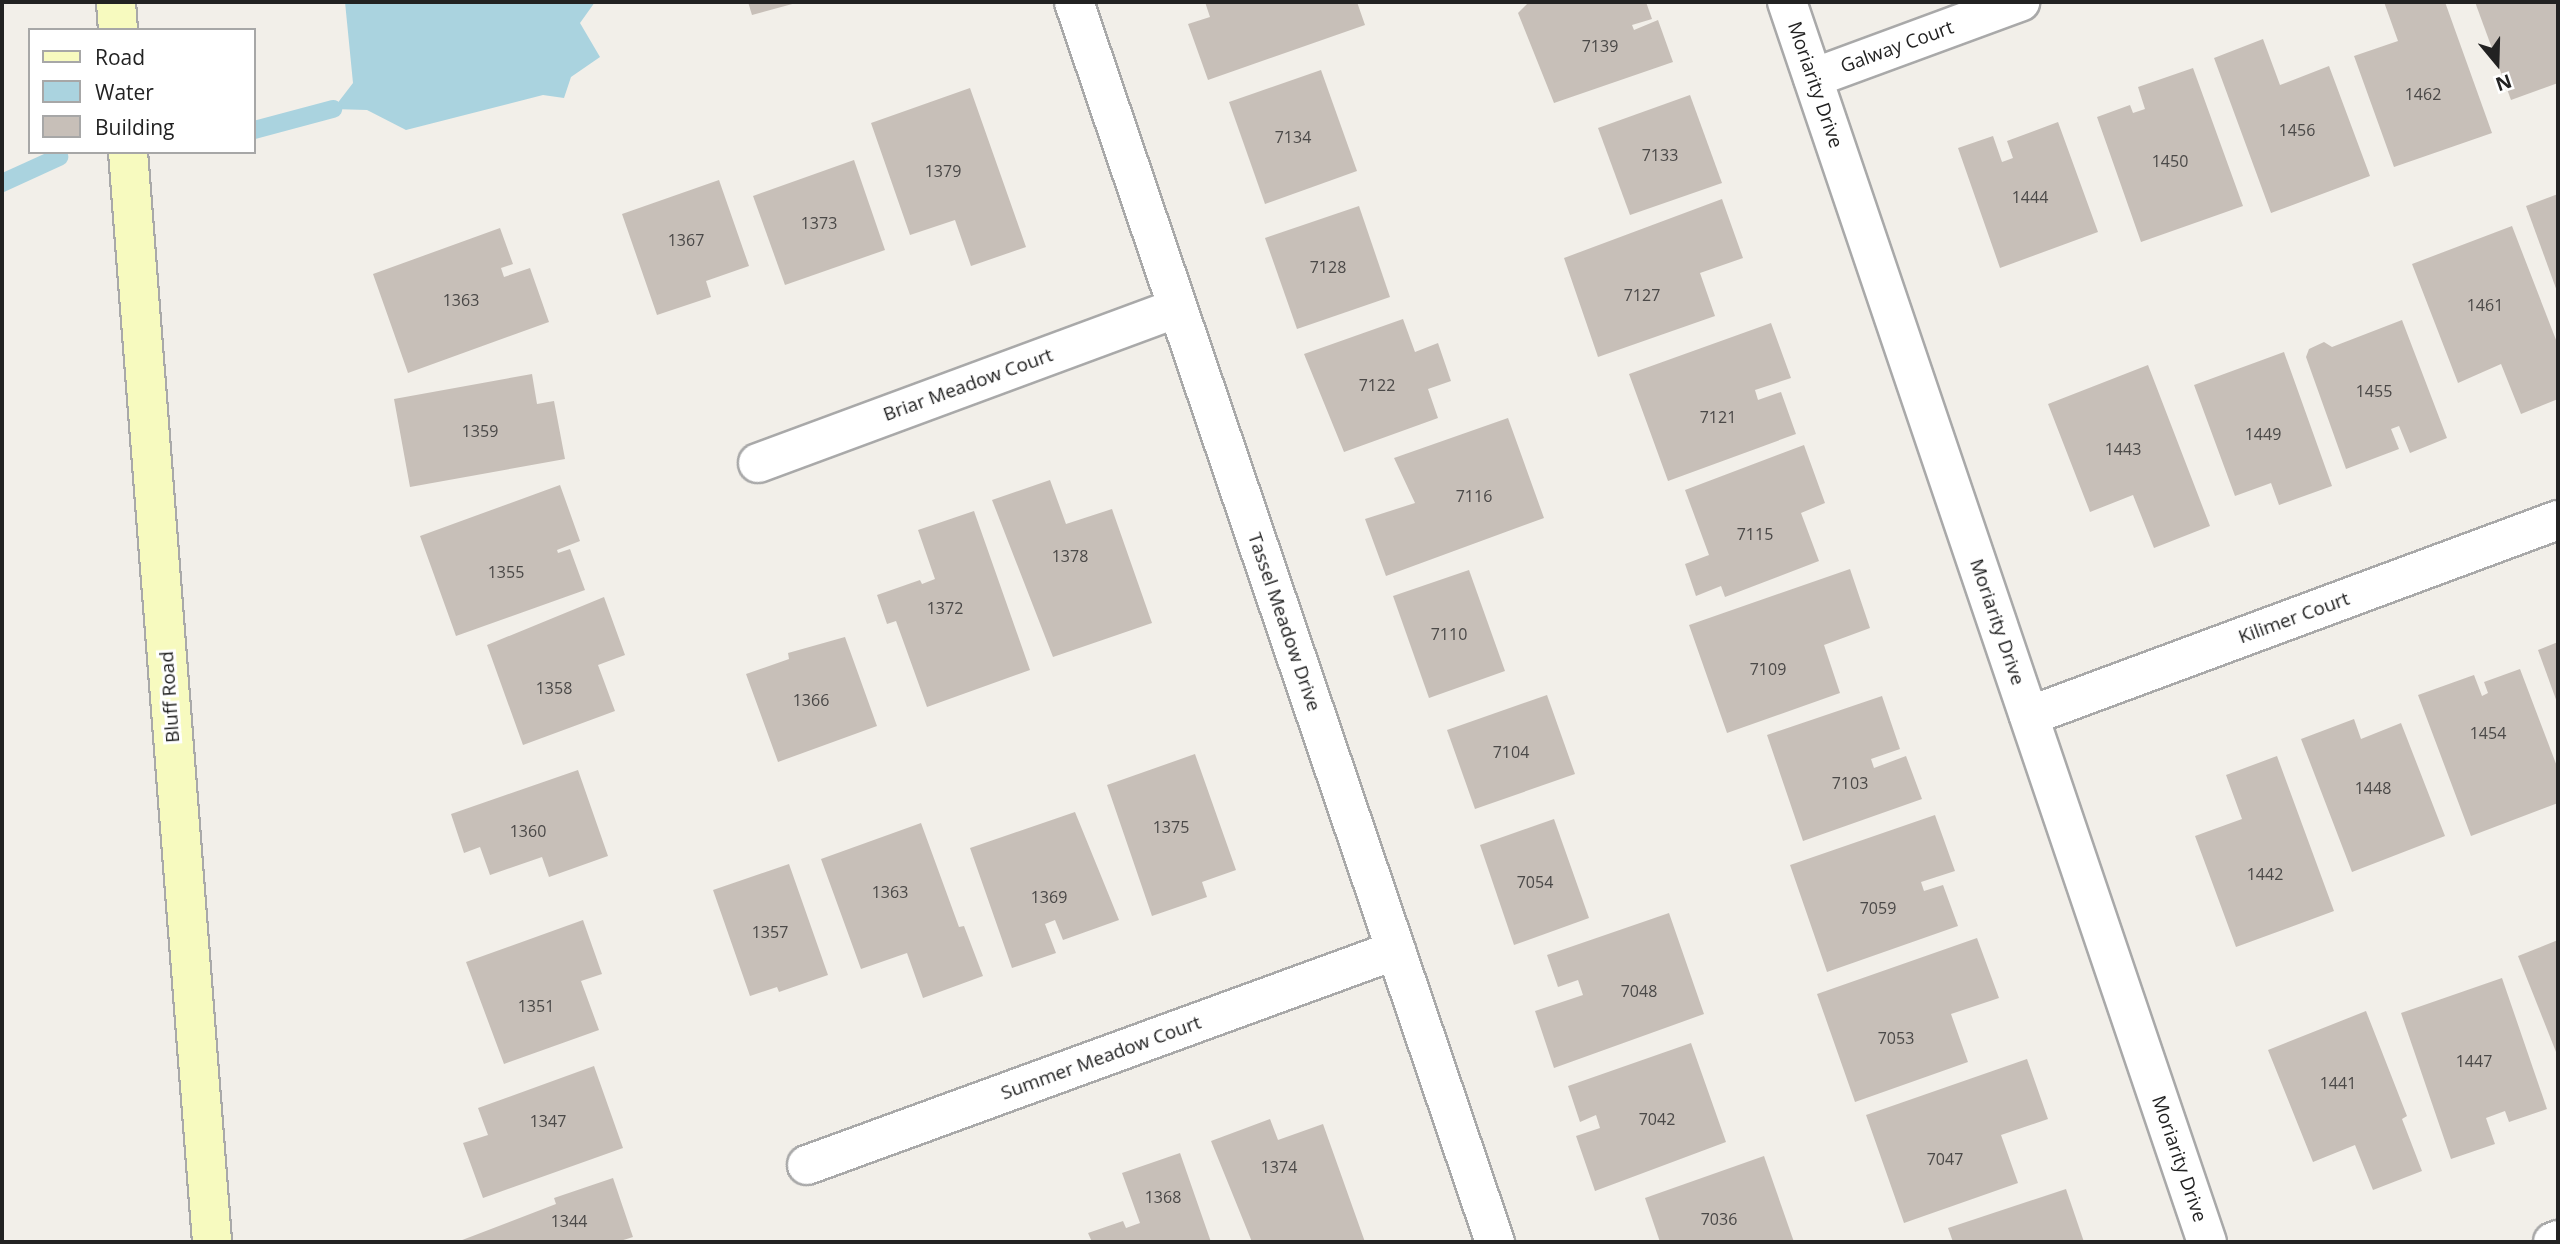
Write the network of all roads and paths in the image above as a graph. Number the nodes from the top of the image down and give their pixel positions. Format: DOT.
graph roads {
  1 [pos="116,2"];
  2 [pos="1074,2"];
  3 [pos="1787,2"];
  4 [pos="2020,2"];
  5 [pos="118,28"];
  6 [pos="1813,78"];
  7 [pos="128,154"];
  8 [pos="1177,308"];
  9 [pos="758,463"];
  10 [pos="2558,520"];
  11 [pos="2029,716"];
  12 [pos="1395,950"];
  13 [pos="807,1165"];
  14 [pos="2558,1240"];
  15 [pos="212,1242"];
  16 [pos="1495,1242"];
  17 [pos="2207,1242"];
  18 [pos="2553,1242"];
  1 -- 5 [label="main road"];
  2 -- 8 [label="street, Tassel Meadow Drive"];
  3 -- 6 [label="street, Moriarity Drive"];
  4 -- 6 [label="street, Galway Court"];
  6 -- 11 [label="street, Moriarity Drive"];
  7 -- 15 [label="main road, Bluff Road"];
  8 -- 9 [label="street, Briar Meadow Court"];
  8 -- 12 [label="street, Tassel Meadow Drive"];
  10 -- 11 [label="street, Kilimer Court"];
  11 -- 17 [label="street, Moriarity Drive"];
  12 -- 13 [label="street, Summer Meadow Court"];
  12 -- 16 [label="street, Tassel Meadow Drive"];
  14 -- 18 [label="street"];
}
